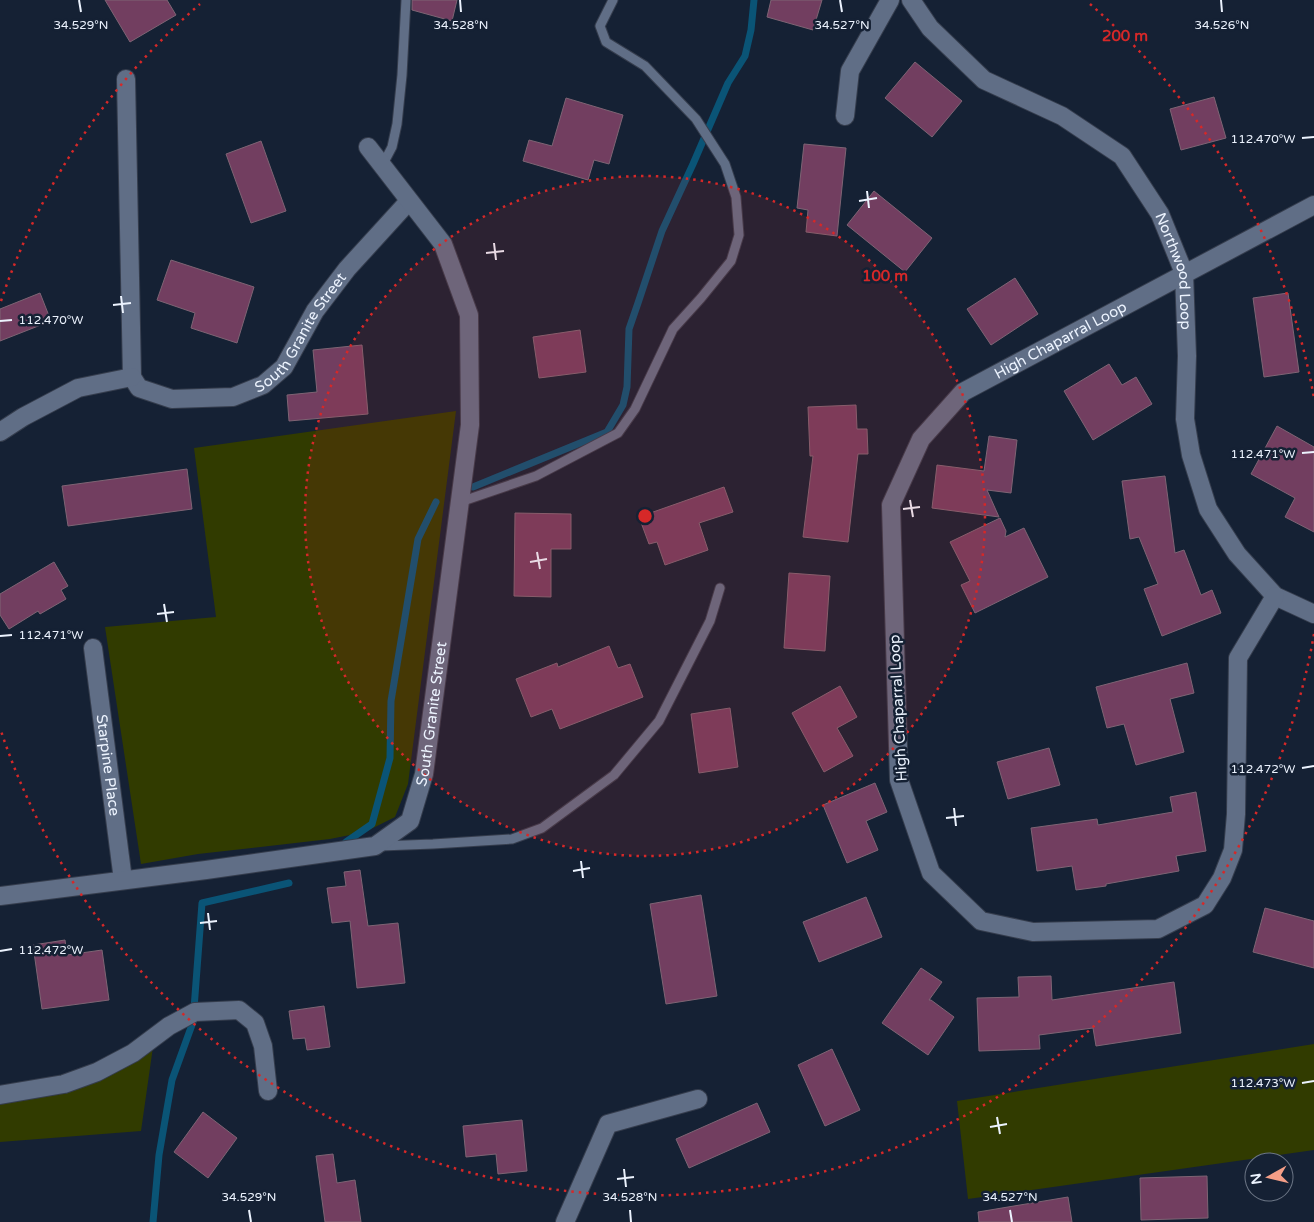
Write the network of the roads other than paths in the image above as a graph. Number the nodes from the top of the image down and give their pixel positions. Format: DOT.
graph roads {
  1 [pos="406,0"];
  2 [pos="613,0"];
  3 [pos="890,0"];
  4 [pos="911,0"];
  5 [pos="126,80"];
  6 [pos="845,116"];
  7 [pos="368,147"];
  8 [pos="382,166"];
  9 [pos="410,200"];
  10 [pos="1314,205"];
  11 [pos="1184,273"];
  12 [pos="132,378"];
  13 [pos="0,432"];
  14 [pos="460,502"];
  15 [pos="720,588"];
  16 [pos="1275,596"];
  17 [pos="1314,614"];
  18 [pos="93,648"];
  19 [pos="375,846"];
  20 [pos="123,880"];
  21 [pos="0,896"];
  22 [pos="268,1091"];
  23 [pos="0,1095"];
  24 [pos="698,1099"];
  25 [pos="565,1222"];
  1 -- 8 [label="lane"];
  2 -- 14 [label="lane"];
  3 -- 6 [label="street"];
  4 -- 11 [label="street, Northwood Loop"];
  5 -- 12 [label="street"];
  7 -- 8 [label="street, South Granite Street"];
  8 -- 9 [label="street, South Granite Street"];
  9 -- 12 [label="street, South Granite Street"];
  9 -- 14 [label="street, South Granite Street"];
  10 -- 11 [label="street, High Chaparral Loop"];
  11 -- 16 [label="street, Northwood Loop"];
  11 -- 16 [label="street, High Chaparral Loop"];
  12 -- 13 [label="street"];
  14 -- 19 [label="street, South Granite Street"];
  15 -- 19 [label="lane"];
  16 -- 17 [label="street, Northwood Loop"];
  18 -- 20 [label="street, Starpine Place"];
  19 -- 20 [label="street, South Granite Street"];
  20 -- 21 [label="street, South Granite Street"];
  22 -- 23 [label="street"];
  24 -- 25 [label="street"];
}
